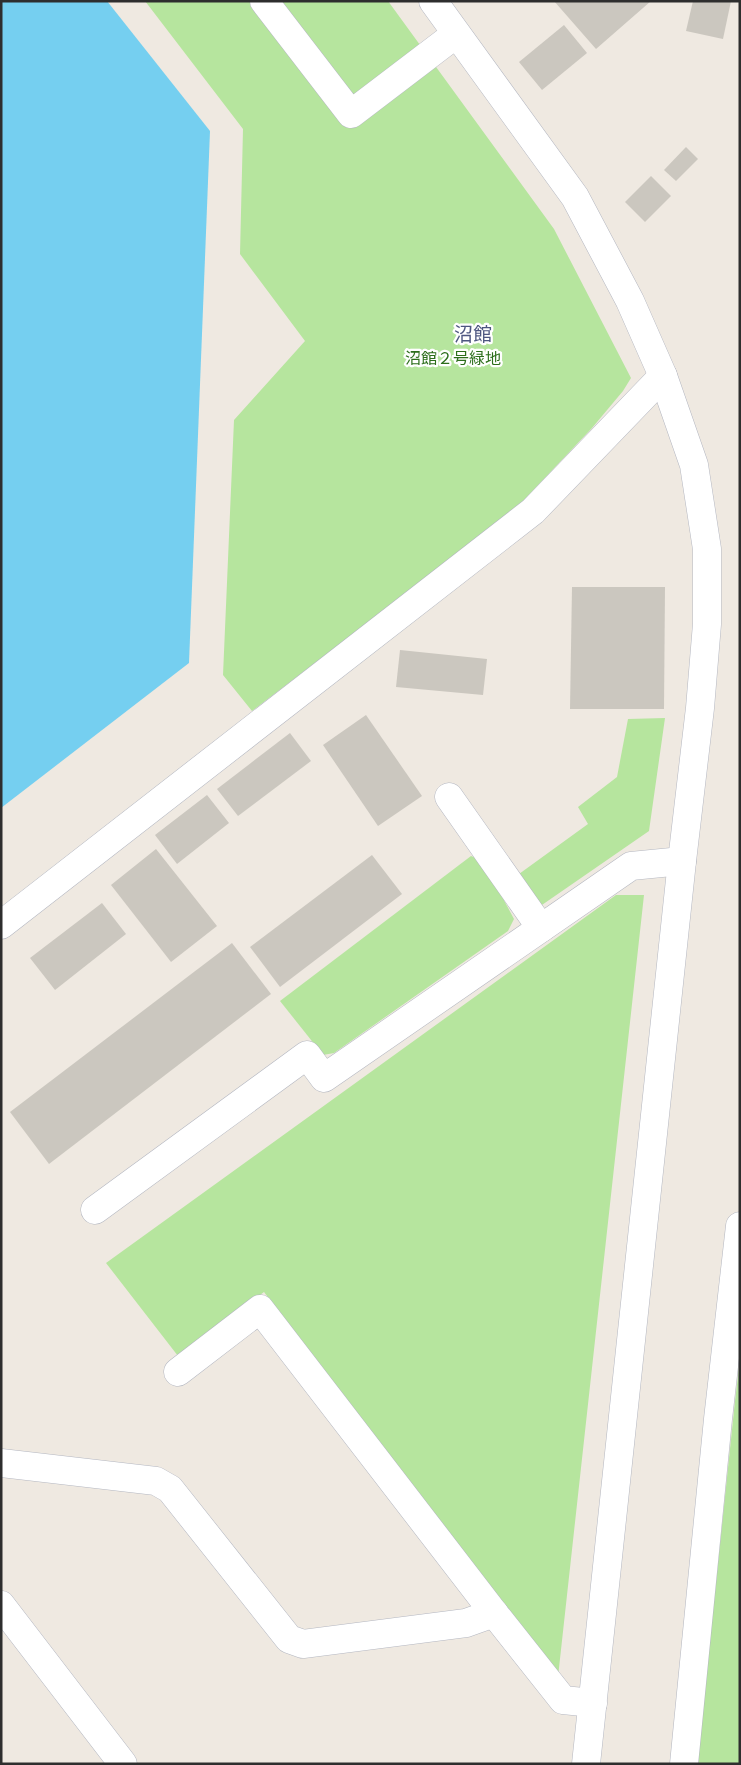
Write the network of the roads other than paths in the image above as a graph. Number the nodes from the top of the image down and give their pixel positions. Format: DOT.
graph roads {
  1 [pos="264,1"];
  2 [pos="433,1"];
  3 [pos="456,34"];
  4 [pos="663,376"];
  5 [pos="449,797"];
  6 [pos="682,861"];
  7 [pos="1,925"];
  8 [pos="541,928"];
  9 [pos="95,1210"];
  10 [pos="740,1226"];
  11 [pos="178,1372"];
  12 [pos="1,1463"];
  13 [pos="1,1605"];
  14 [pos="494,1613"];
  15 [pos="593,1703"];
  16 [pos="124,1764"];
  17 [pos="586,1764"];
  18 [pos="684,1764"];
  1 -- 3 [label="street"];
  2 -- 3 [label="street"];
  3 -- 4 [label="street"];
  4 -- 6 [label="street"];
  4 -- 7 [label="street"];
  5 -- 8 [label="street"];
  6 -- 8 [label="street"];
  6 -- 15 [label="street"];
  8 -- 9 [label="street"];
  10 -- 18 [label="street"];
  11 -- 14 [label="street"];
  12 -- 14 [label="street"];
  13 -- 16 [label="street"];
  14 -- 15 [label="street"];
  15 -- 17 [label="street"];
}
